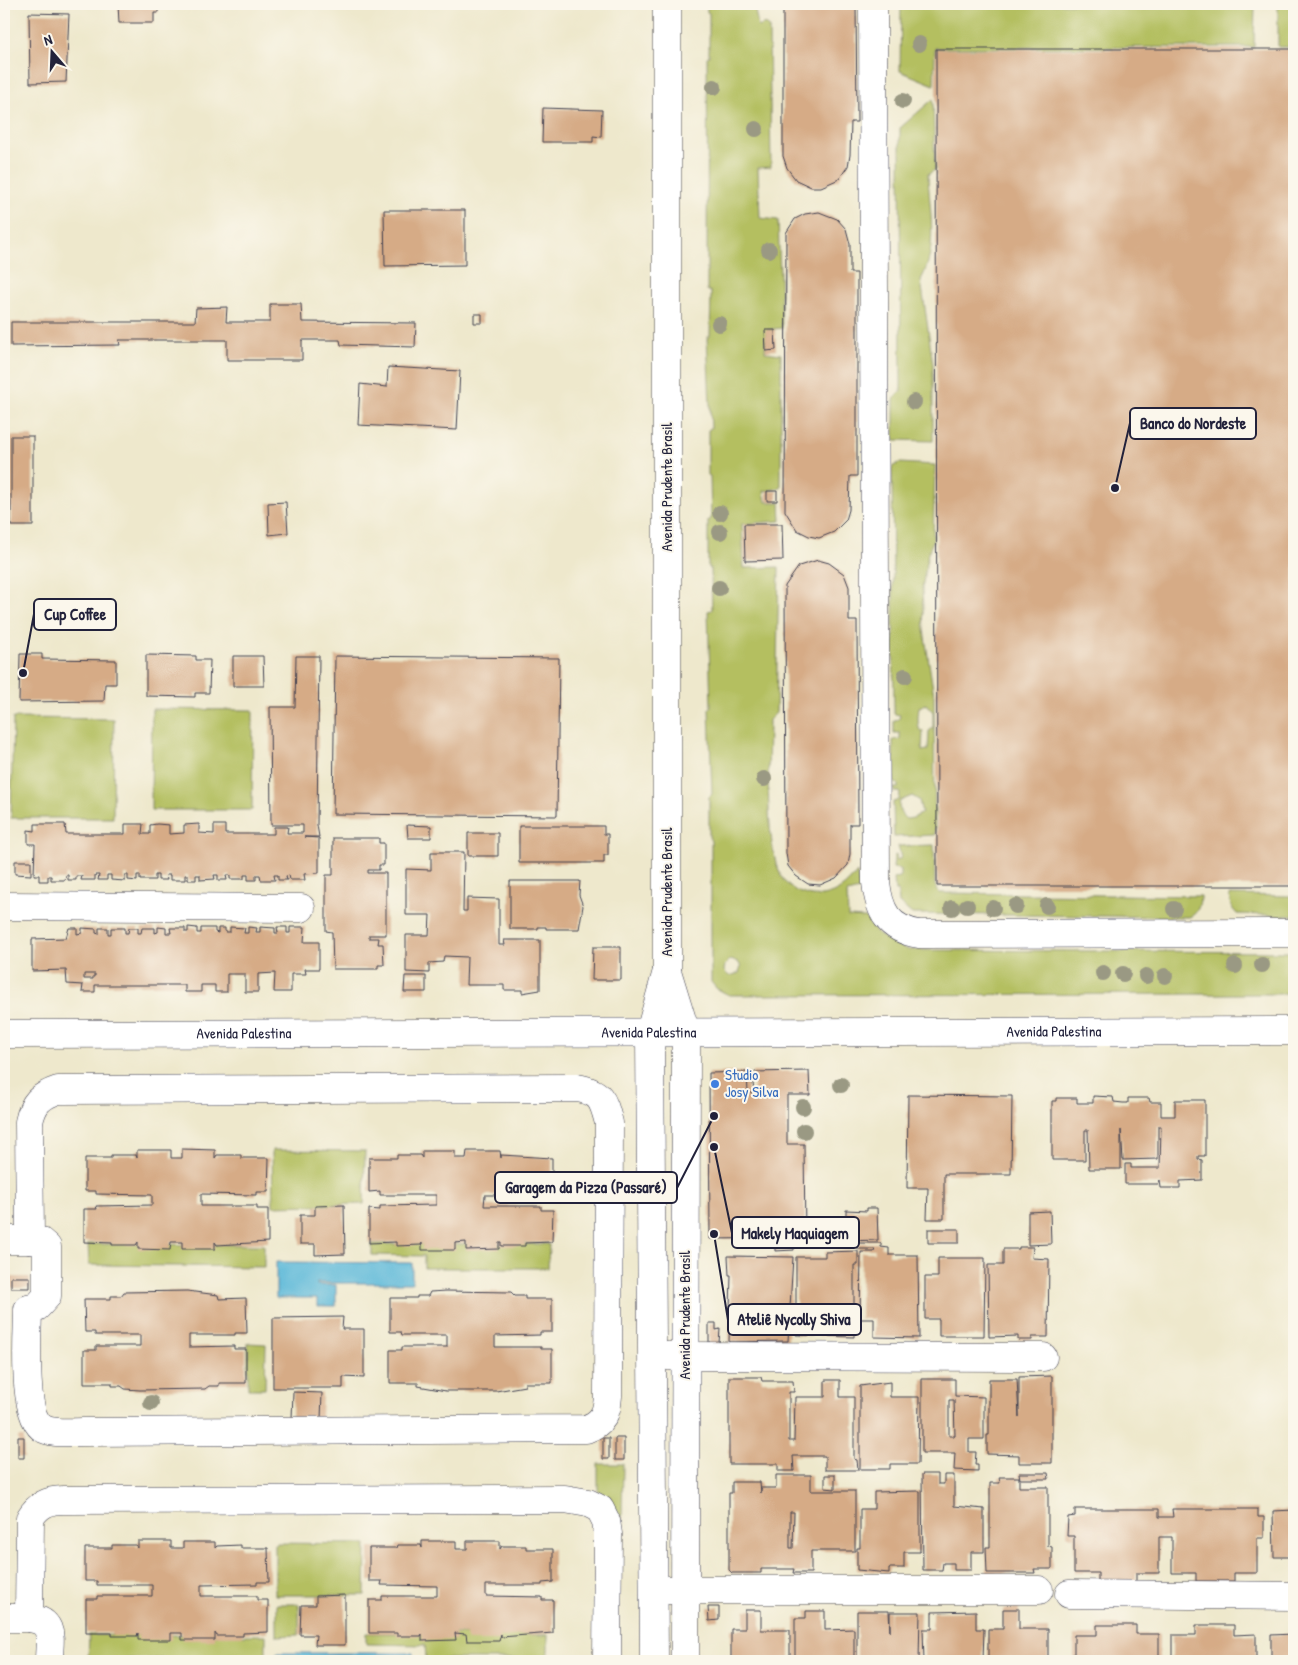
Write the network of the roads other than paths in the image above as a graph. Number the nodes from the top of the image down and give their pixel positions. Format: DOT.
graph roads {
  1 [pos="667,4"];
  2 [pos="873,4"];
  3 [pos="4,906"];
  4 [pos="301,908"];
  5 [pos="1294,933"];
  6 [pos="667,971"];
  7 [pos="1294,1031"];
  8 [pos="650,1032"];
  9 [pos="686,1033"];
  10 [pos="4,1034"];
  11 [pos="17,1240"];
  12 [pos="16,1308"];
  13 [pos="685,1356"];
  14 [pos="653,1357"];
  15 [pos="1043,1357"];
  16 [pos="654,1590"];
  17 [pos="685,1590"];
  18 [pos="1039,1590"];
  19 [pos="1069,1594"];
  20 [pos="1294,1596"];
  21 [pos="16,1618"];
  22 [pos="49,1661"];
  23 [pos="608,1661"];
  24 [pos="654,1661"];
  25 [pos="685,1661"];
  1 -- 6 [label="street, Avenida Prudente Brasil"];
  2 -- 5 [label="street"];
  3 -- 4 [label="street"];
  6 -- 8 [label="street, Avenida Prudente Brasil"];
  6 -- 9 [label="street, Avenida Prudente Brasil"];
  7 -- 9 [label="street, Avenida Palestina"];
  8 -- 9 [label="street, Avenida Palestina"];
  8 -- 10 [label="street, Avenida Palestina"];
  8 -- 14 [label="street, Avenida Prudente Brasil"];
  9 -- 13 [label="street, Avenida Prudente Brasil"];
  11 -- 12 [label="street"];
  11 -- 12 [label="street"];
  13 -- 14 [label="street"];
  13 -- 15 [label="street"];
  13 -- 17 [label="street, Avenida Prudente Brasil"];
  14 -- 16 [label="street, Avenida Prudente Brasil"];
  16 -- 17 [label="street"];
  16 -- 24 [label="street, Avenida Prudente Brasil"];
  17 -- 18 [label="street"];
  17 -- 25 [label="street, Avenida Prudente Brasil"];
  19 -- 20 [label="street"];
  21 -- 22 [label="street"];
  21 -- 23 [label="street"];
}
